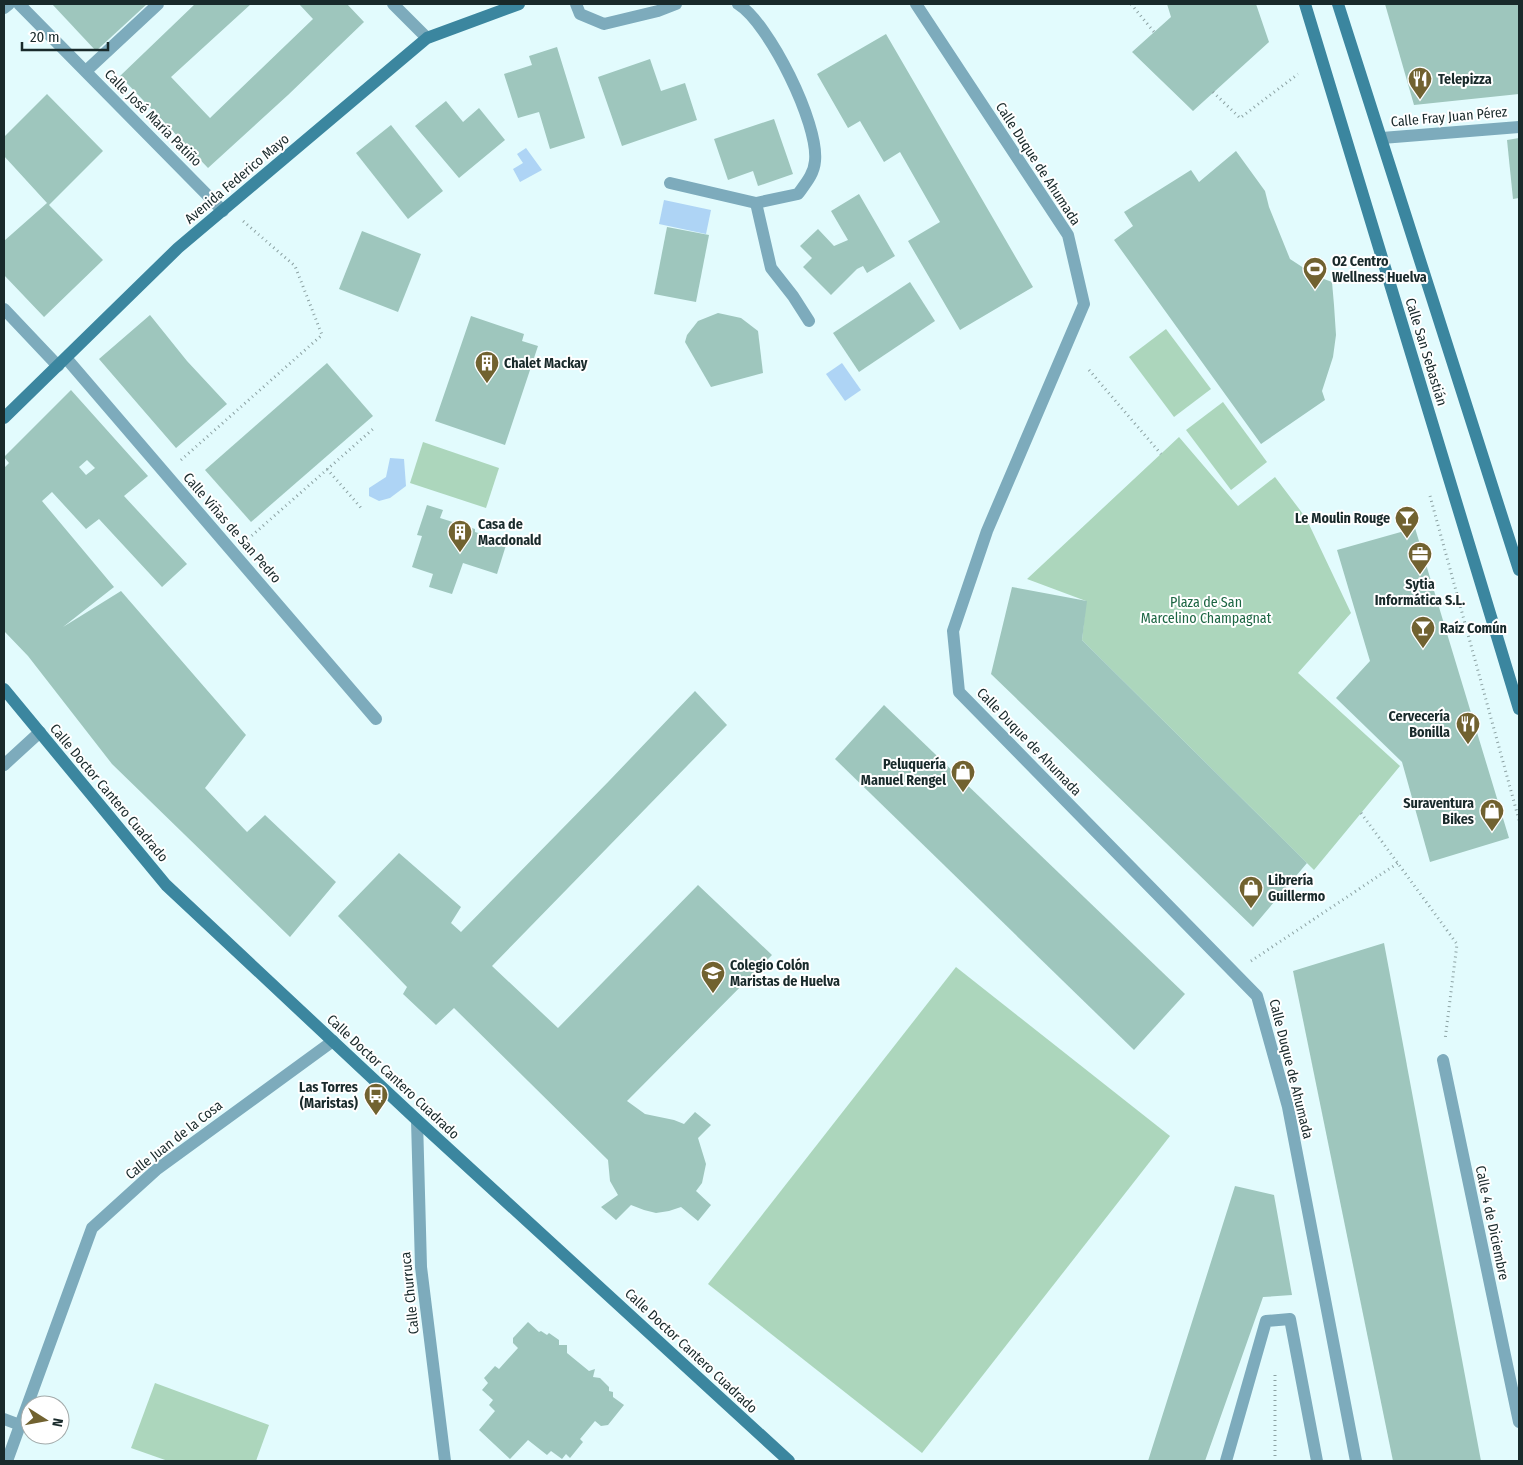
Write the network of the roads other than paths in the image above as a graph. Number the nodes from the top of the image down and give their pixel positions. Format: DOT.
graph roads {
  1 [pos="9,4"];
  2 [pos="19,4"];
  3 [pos="158,4"];
  4 [pos="393,4"];
  5 [pos="519,4"];
  6 [pos="576,4"];
  7 [pos="676,4"];
  8 [pos="738,4"];
  9 [pos="916,4"];
  10 [pos="1305,4"];
  11 [pos="1338,4"];
  12 [pos="4,8"];
  13 [pos="428,38"];
  14 [pos="86,71"];
  15 [pos="1519,127"];
  16 [pos="1382,138"];
  17 [pos="670,183"];
  18 [pos="756,203"];
  19 [pos="223,211"];
  20 [pos="4,309"];
  21 [pos="810,321"];
  22 [pos="62,362"];
  23 [pos="4,418"];
  24 [pos="1519,570"];
  25 [pos="4,689"];
  26 [pos="1519,709"];
  27 [pos="376,719"];
  28 [pos="40,732"];
  29 [pos="4,766"];
  30 [pos="333,1041"];
  31 [pos="1442,1060"];
  32 [pos="417,1120"];
  33 [pos="31,1395"];
  34 [pos="4,1419"];
  35 [pos="1519,1422"];
  36 [pos="20,1425"];
  37 [pos="7,1461"];
  38 [pos="445,1461"];
  39 [pos="789,1461"];
  40 [pos="1226,1461"];
  41 [pos="1317,1461"];
  42 [pos="1356,1461"];
  1 -- 12 [label="street"];
  2 -- 14 [label="street, Calle José María Patiño"];
  3 -- 14 [label="street"];
  4 -- 13 [label="street"];
  5 -- 13 [label="street, Avenida Federico Mayo"];
  6 -- 7 [label="street"];
  8 -- 18 [label="street"];
  9 -- 42 [label="street, Calle Duque de Ahumada"];
  10 -- 26 [label="street, Calle San Sebastián"];
  11 -- 16 [label="street, Calle San Sebastián"];
  13 -- 19 [label="street, Avenida Federico Mayo"];
  14 -- 19 [label="street, Calle José María Patiño"];
  15 -- 16 [label="street, Calle Fray Juan Pérez"];
  16 -- 24 [label="street, Calle San Sebastián"];
  17 -- 18 [label="street"];
  18 -- 21 [label="street"];
  19 -- 22 [label="street, Avenida Federico Mayo"];
  20 -- 22 [label="street, Calle Viñas de San Pedro"];
  22 -- 23 [label="street, Avenida Federico Mayo"];
  22 -- 27 [label="street, Calle Viñas de San Pedro"];
  25 -- 28 [label="street, Calle Doctor Cantero Cuadrado"];
  28 -- 29 [label="street"];
  28 -- 30 [label="street, Calle Doctor Cantero Cuadrado"];
  30 -- 32 [label="street, Calle Doctor Cantero Cuadrado"];
  30 -- 33 [label="street, Calle Juan de la Cosa"];
  31 -- 35 [label="street, Calle 4 de Diciembre"];
  32 -- 38 [label="street, Calle Churruca"];
  32 -- 39 [label="street, Calle Doctor Cantero Cuadrado"];
  34 -- 36 [label="street"];
  36 -- 37 [label="street, Calle Juan de la Cosa"];
  40 -- 41 [label="street"];
}
